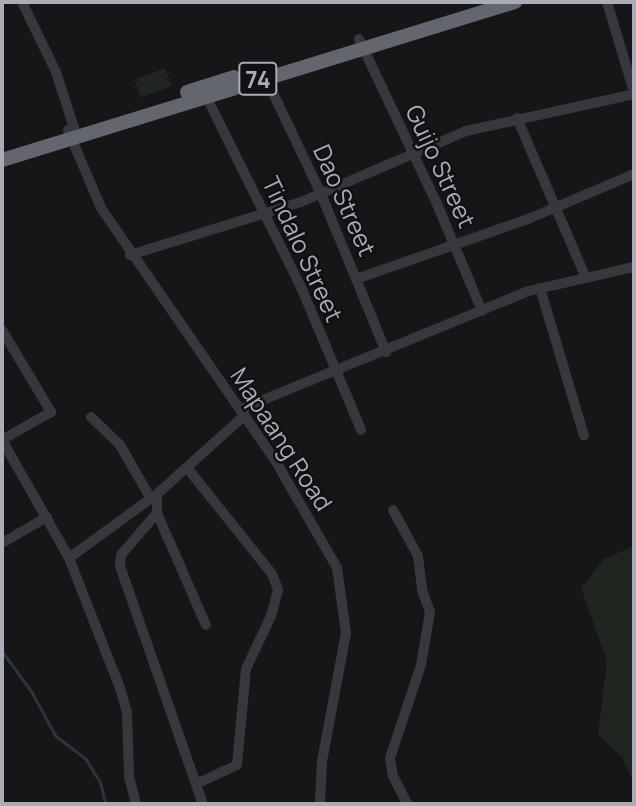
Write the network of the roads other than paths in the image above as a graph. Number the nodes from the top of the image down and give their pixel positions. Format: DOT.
graph roads {
  1 [pos="22,2"];
  2 [pos="480,2"];
  3 [pos="514,2"];
  4 [pos="607,2"];
  5 [pos="360,43"];
  6 [pos="262,73"];
  7 [pos="204,92"];
  8 [pos="634,93"];
  9 [pos="517,118"];
  10 [pos="72,133"];
  11 [pos="2,150"];
  12 [pos="413,155"];
  13 [pos="2,160"];
  14 [pos="634,174"];
  15 [pos="321,194"];
  16 [pos="555,207"];
  17 [pos="267,214"];
  18 [pos="454,243"];
  19 [pos="130,255"];
  20 [pos="634,268"];
  21 [pos="586,278"];
  22 [pos="356,279"];
  23 [pos="540,288"];
  24 [pos="482,311"];
  25 [pos="2,330"];
  26 [pos="386,352"];
  27 [pos="334,373"];
  28 [pos="243,412"];
  29 [pos="91,417"];
  30 [pos="361,430"];
  31 [pos="584,436"];
  32 [pos="2,440"];
  33 [pos="188,469"];
  34 [pos="154,496"];
  35 [pos="393,510"];
  36 [pos="157,513"];
  37 [pos="47,517"];
  38 [pos="2,542"];
  39 [pos="69,558"];
  40 [pos="206,625"];
  41 [pos="196,784"];
  42 [pos="136,804"];
  43 [pos="203,804"];
  44 [pos="320,804"];
  45 [pos="407,804"];
  1 -- 10 [label="street, Mapaang Road"];
  2 -- 5 [label="highway, 74"];
  3 -- 5 [label="highway, 74"];
  4 -- 8 [label="street"];
  5 -- 6 [label="highway, 74"];
  5 -- 12 [label="street, Guijo Street"];
  6 -- 7 [label="highway, 74"];
  6 -- 15 [label="street, Dao Street"];
  7 -- 10 [label="highway, 74"];
  7 -- 17 [label="street, Tindalo Street"];
  8 -- 9 [label="street"];
  9 -- 12 [label="street"];
  9 -- 16 [label="street"];
  10 -- 11 [label="highway, 74"];
  10 -- 13 [label="highway, 74"];
  10 -- 19 [label="street, Mapaang Road"];
  12 -- 15 [label="street"];
  12 -- 18 [label="street, Guijo Street"];
  14 -- 16 [label="street"];
  15 -- 17 [label="street"];
  15 -- 22 [label="street, Dao Street"];
  16 -- 18 [label="street"];
  16 -- 21 [label="street"];
  17 -- 19 [label="street"];
  17 -- 27 [label="street, Tindalo Street"];
  18 -- 22 [label="street"];
  18 -- 24 [label="street, Guijo Street"];
  19 -- 28 [label="street, Mapaang Road"];
  20 -- 21 [label="street"];
  21 -- 23 [label="street"];
  22 -- 26 [label="street, Dao Street"];
  23 -- 24 [label="street"];
  23 -- 31 [label="street"];
  24 -- 26 [label="street"];
  25 -- 32 [label="street"];
  26 -- 27 [label="street"];
  27 -- 28 [label="street"];
  27 -- 30 [label="street, Tindalo Street"];
  28 -- 33 [label="street"];
  28 -- 44 [label="street, Mapaang Road"];
  29 -- 34 [label="street"];
  32 -- 37 [label="street"];
  33 -- 34 [label="street"];
  33 -- 41 [label="street"];
  34 -- 36 [label="street"];
  34 -- 39 [label="street"];
  35 -- 45 [label="street"];
  36 -- 40 [label="street"];
  36 -- 41 [label="street"];
  37 -- 38 [label="street"];
  37 -- 39 [label="street"];
  39 -- 42 [label="street"];
  41 -- 43 [label="street"];
}
